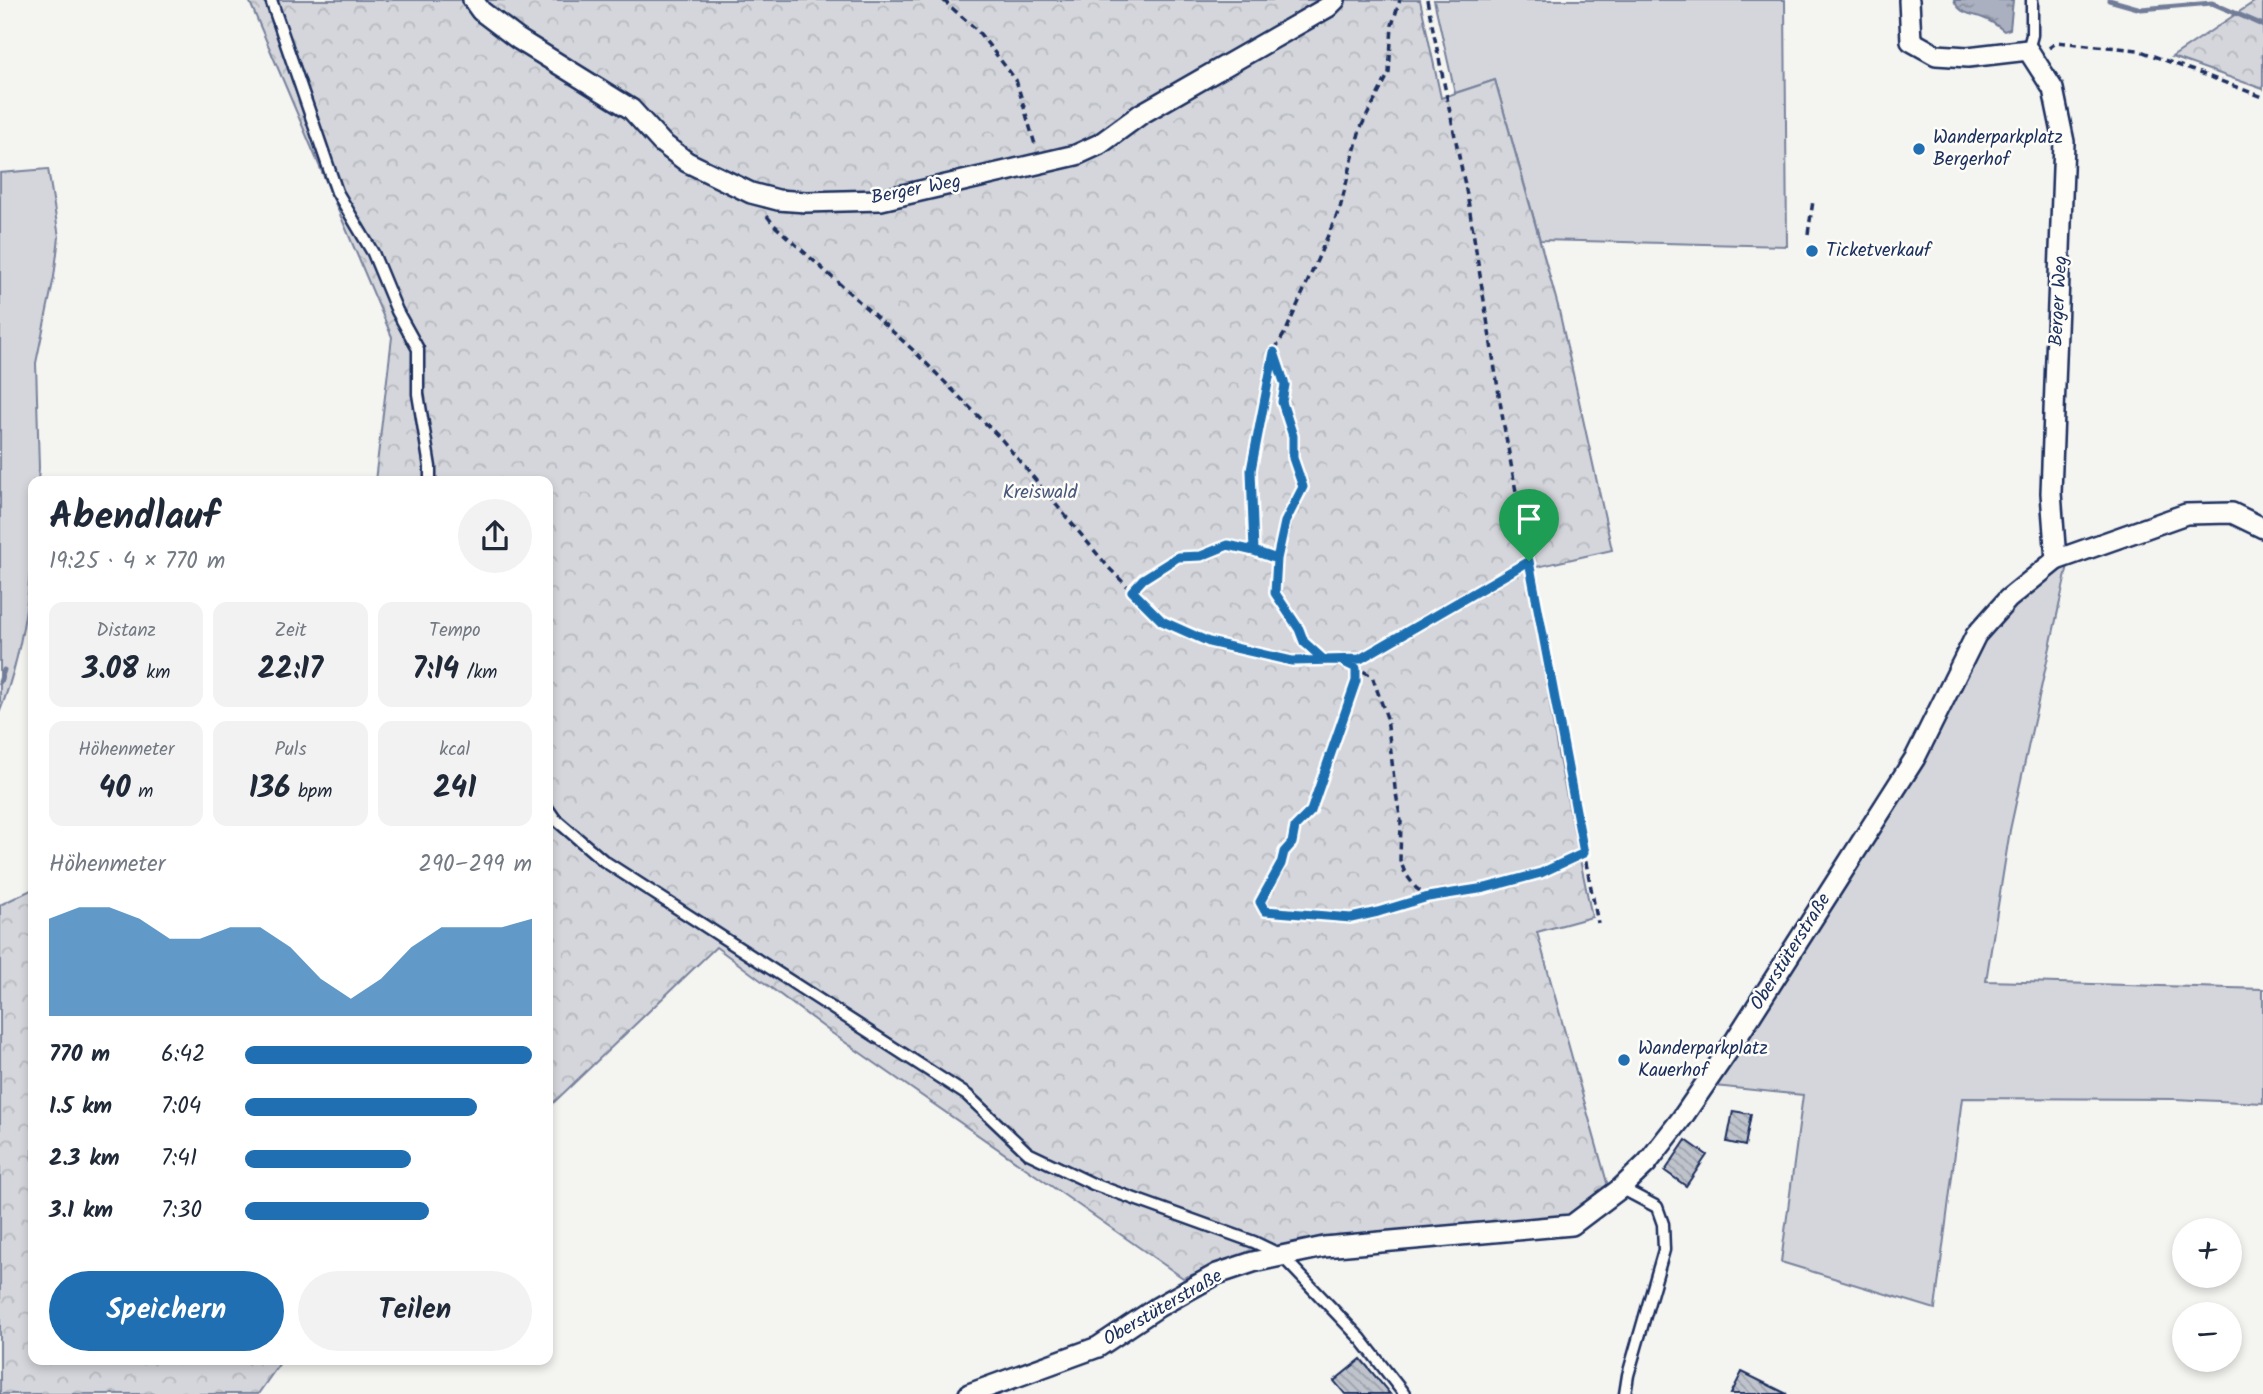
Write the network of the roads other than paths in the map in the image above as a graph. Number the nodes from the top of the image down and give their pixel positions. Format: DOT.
graph roads {
  1 [pos="271,0"];
  2 [pos="473,0"];
  3 [pos="1335,0"];
  4 [pos="1909,0"];
  5 [pos="2032,0"];
  6 [pos="2032,55"];
  7 [pos="430,476"];
  8 [pos="2263,528"];
  9 [pos="2056,561"];
  10 [pos="553,816"];
  11 [pos="1621,1188"];
  12 [pos="1281,1255"];
  13 [pos="969,1394"];
  14 [pos="1405,1394"];
  15 [pos="1625,1394"];
  1 -- 7 [label="lane"];
  2 -- 3 [label="street, Berger Weg"];
  4 -- 6 [label="street"];
  5 -- 6 [label="lane"];
  6 -- 9 [label="street, Berger Weg"];
  8 -- 9 [label="street, Oberstüterstraße"];
  9 -- 11 [label="street, Oberstüterstraße"];
  10 -- 12 [label="lane"];
  11 -- 12 [label="street, Oberstüterstraße"];
  11 -- 15 [label="lane"];
  12 -- 13 [label="street, Oberstüterstraße"];
  12 -- 14 [label="lane"];
}
